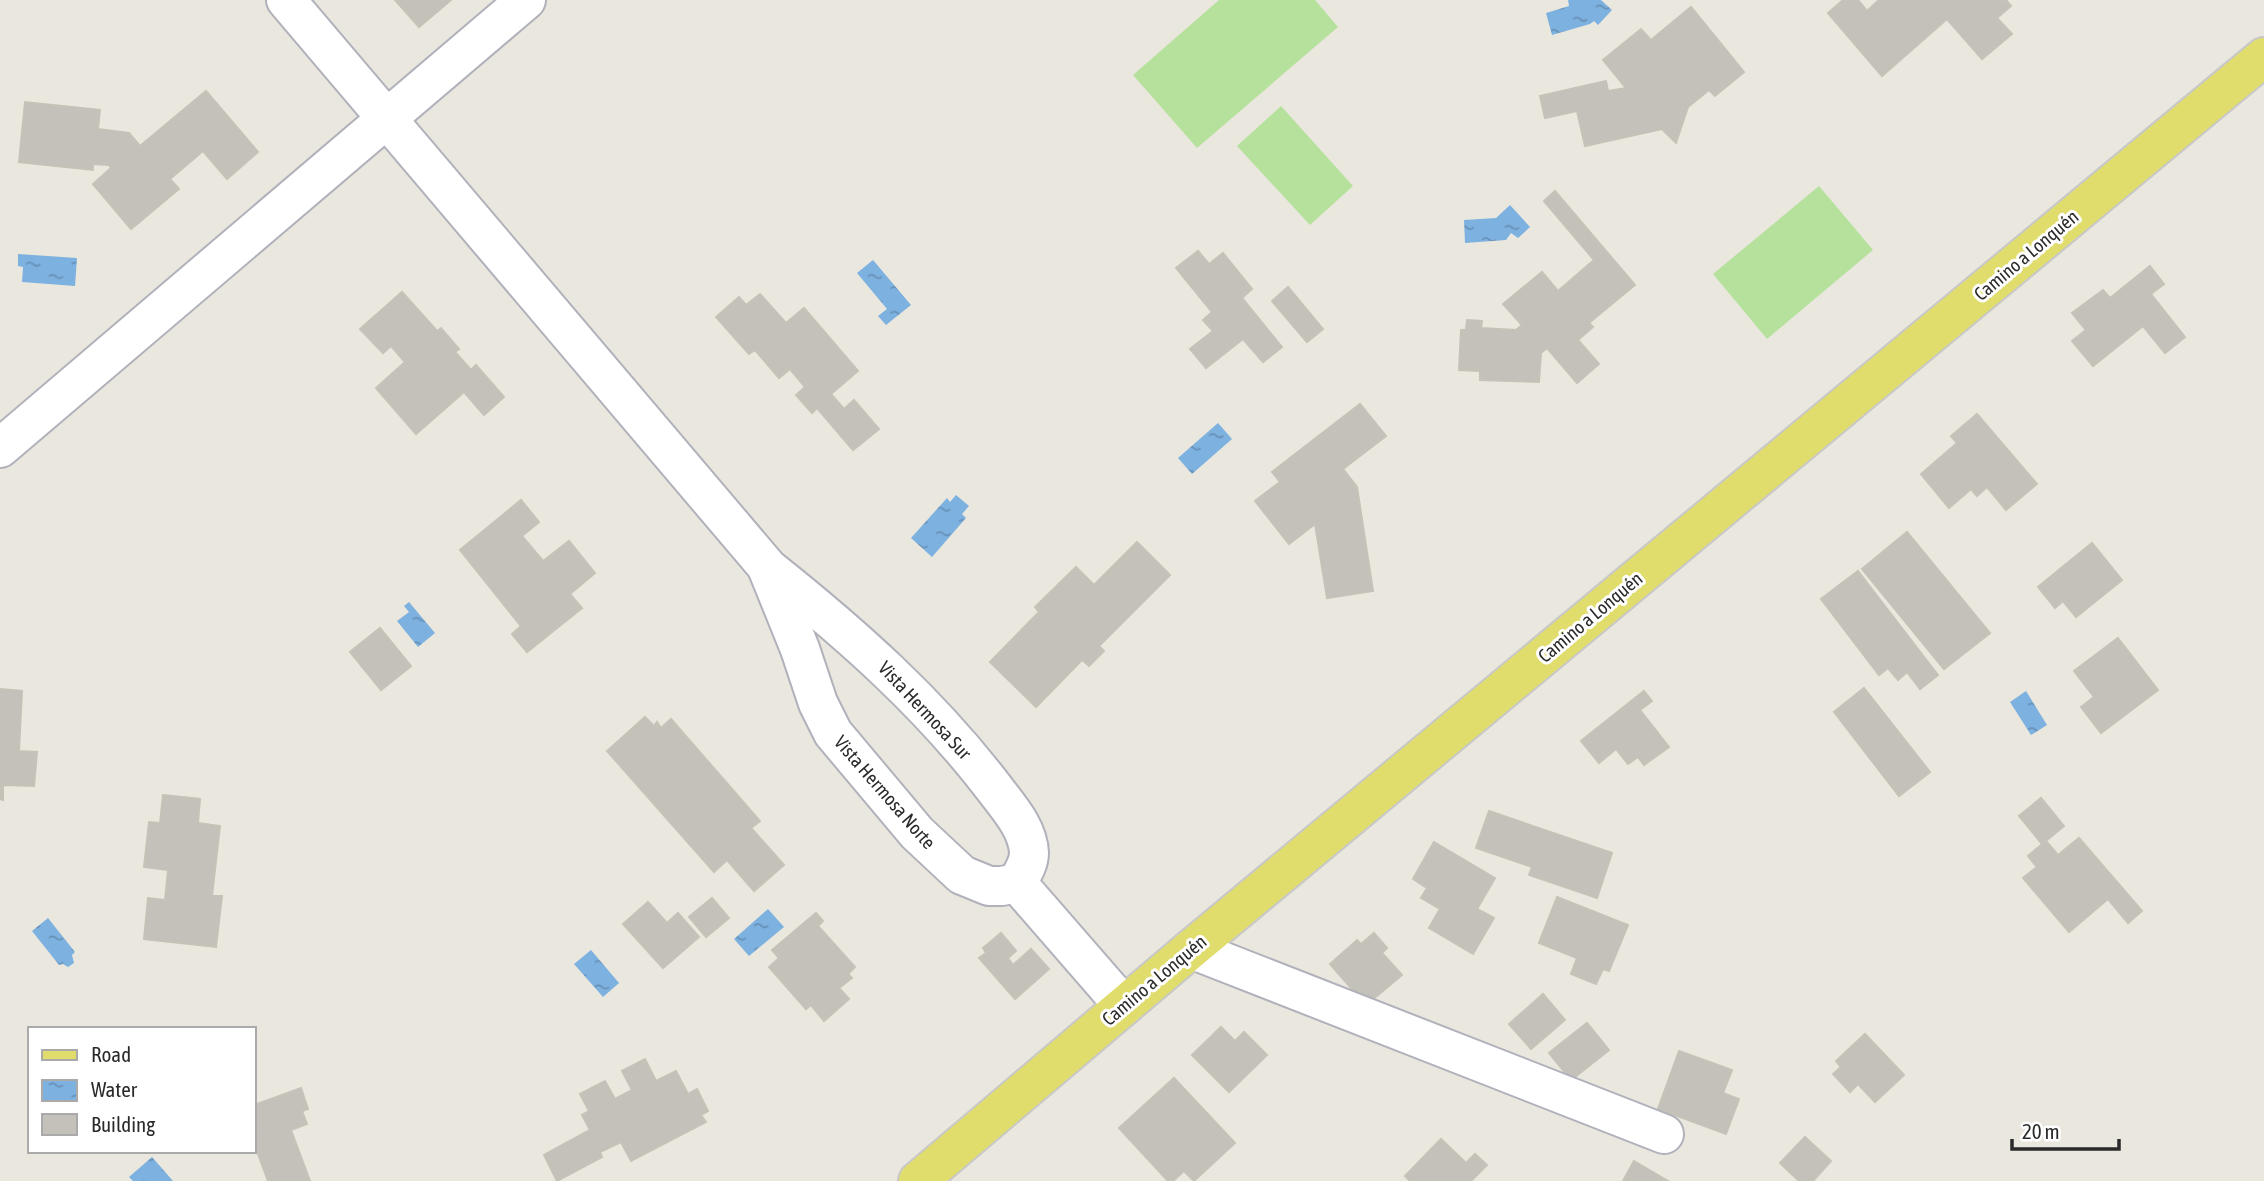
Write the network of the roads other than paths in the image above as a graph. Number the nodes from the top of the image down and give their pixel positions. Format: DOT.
graph roads {
  1 [pos="286,0"];
  2 [pos="526,0"];
  3 [pos="2264,57"];
  4 [pos="387,118"];
  5 [pos="0,448"];
  6 [pos="768,568"];
  7 [pos="1017,883"];
  8 [pos="1191,949"];
  9 [pos="1124,1006"];
  10 [pos="1664,1135"];
  11 [pos="918,1181"];
  1 -- 4 [label="street"];
  2 -- 4 [label="street"];
  3 -- 8 [label="main road, Camino a Lonquén"];
  4 -- 5 [label="street"];
  4 -- 6 [label="street"];
  6 -- 7 [label="street, Vista Hermosa Sur"];
  6 -- 7 [label="street, Vista Hermosa Norte"];
  7 -- 9 [label="street"];
  8 -- 9 [label="main road, Camino a Lonquén"];
  8 -- 10 [label="street"];
  9 -- 11 [label="main road, Camino a Lonquén"];
}
